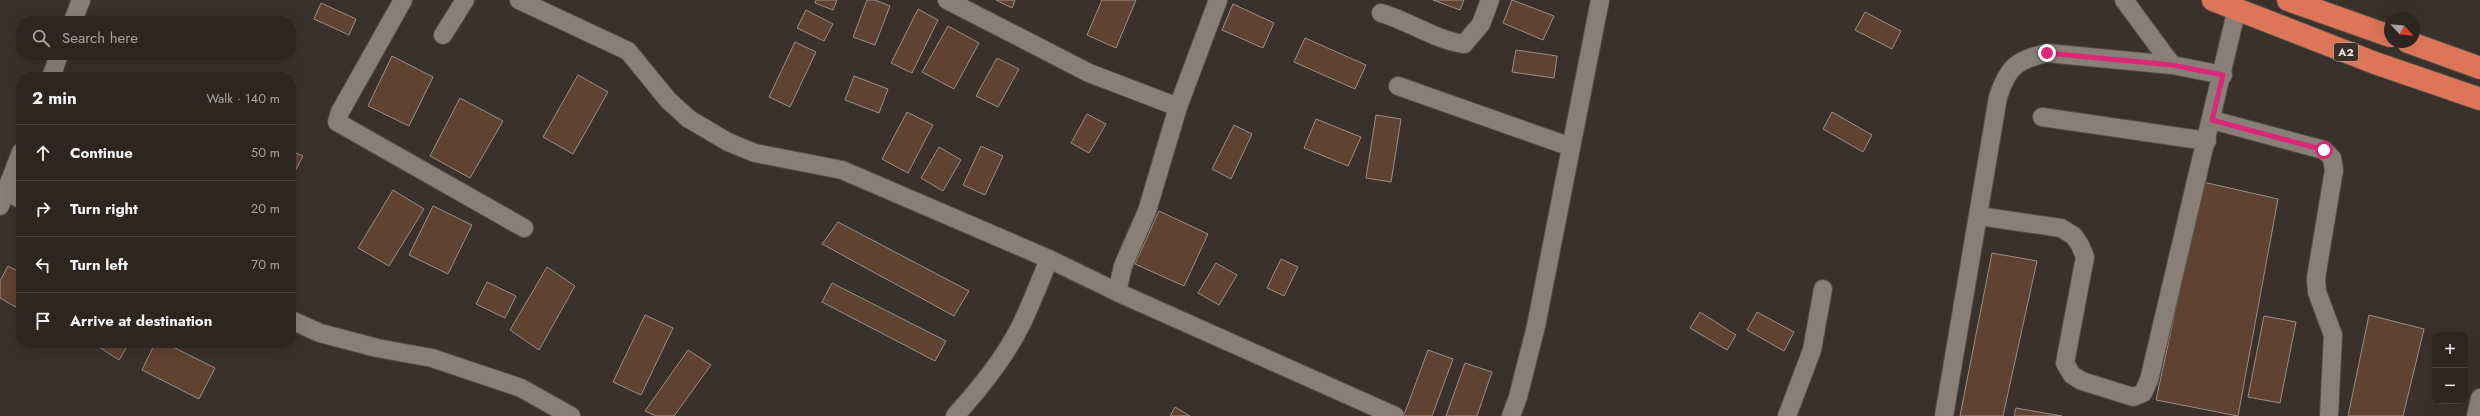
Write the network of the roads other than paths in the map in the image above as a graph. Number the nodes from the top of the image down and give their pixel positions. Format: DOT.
graph roads {
  1 [pos="81,0"];
  2 [pos="403,0"];
  3 [pos="464,0"];
  4 [pos="519,0"];
  5 [pos="947,0"];
  6 [pos="1218,0"];
  7 [pos="1490,0"];
  8 [pos="1600,0"];
  9 [pos="2124,0"];
  10 [pos="2213,0"];
  11 [pos="2288,0"];
  12 [pos="2326,6"];
  13 [pos="2237,8"];
  14 [pos="1381,13"];
  15 [pos="75,16"];
  16 [pos="2384,33"];
  17 [pos="443,35"];
  18 [pos="2420,46"];
  19 [pos="57,60"];
  20 [pos="2172,65"];
  21 [pos="2480,68"];
  22 [pos="53,72"];
  23 [pos="2223,75"];
  24 [pos="1398,86"];
  25 [pos="2480,99"];
  26 [pos="1178,107"];
  27 [pos="2042,117"];
  28 [pos="2212,120"];
  29 [pos="2207,140"];
  30 [pos="1571,147"];
  31 [pos="16,172"];
  32 [pos="9,199"];
  33 [pos="1979,216"];
  34 [pos="524,228"];
  35 [pos="1049,259"];
  36 [pos="1823,289"];
  37 [pos="1117,292"];
  38 [pos="296,322"];
  39 [pos="2480,398"];
  40 [pos="571,416"];
  41 [pos="955,416"];
  42 [pos="1395,416"];
  43 [pos="1511,416"];
  44 [pos="1787,416"];
  45 [pos="1944,416"];
  46 [pos="2329,416"];
  47 [pos="2476,416"];
  1 -- 15 [label="street"];
  2 -- 34 [label="street"];
  3 -- 17 [label="street"];
  4 -- 35 [label="street"];
  5 -- 26 [label="street"];
  6 -- 26 [label="street"];
  7 -- 14 [label="street"];
  8 -- 30 [label="street"];
  9 -- 20 [label="street"];
  10 -- 13 [label="highway, A2"];
  11 -- 12 [label="highway, A2"];
  12 -- 16 [label="highway, A2"];
  13 -- 23 [label="street"];
  13 -- 25 [label="highway, A2"];
  18 -- 21 [label="highway"];
  19 -- 22 [label="street"];
  20 -- 23 [label="street"];
  20 -- 33 [label="street"];
  23 -- 28 [label="street"];
  24 -- 30 [label="street"];
  26 -- 37 [label="street"];
  27 -- 29 [label="street"];
  28 -- 29 [label="street"];
  28 -- 46 [label="street"];
  29 -- 33 [label="street"];
  30 -- 43 [label="street"];
  31 -- 32 [label="street"];
  33 -- 45 [label="street"];
  35 -- 37 [label="street"];
  35 -- 41 [label="street"];
  36 -- 44 [label="street"];
  37 -- 42 [label="street"];
  38 -- 40 [label="street"];
  39 -- 47 [label="street"];
}
